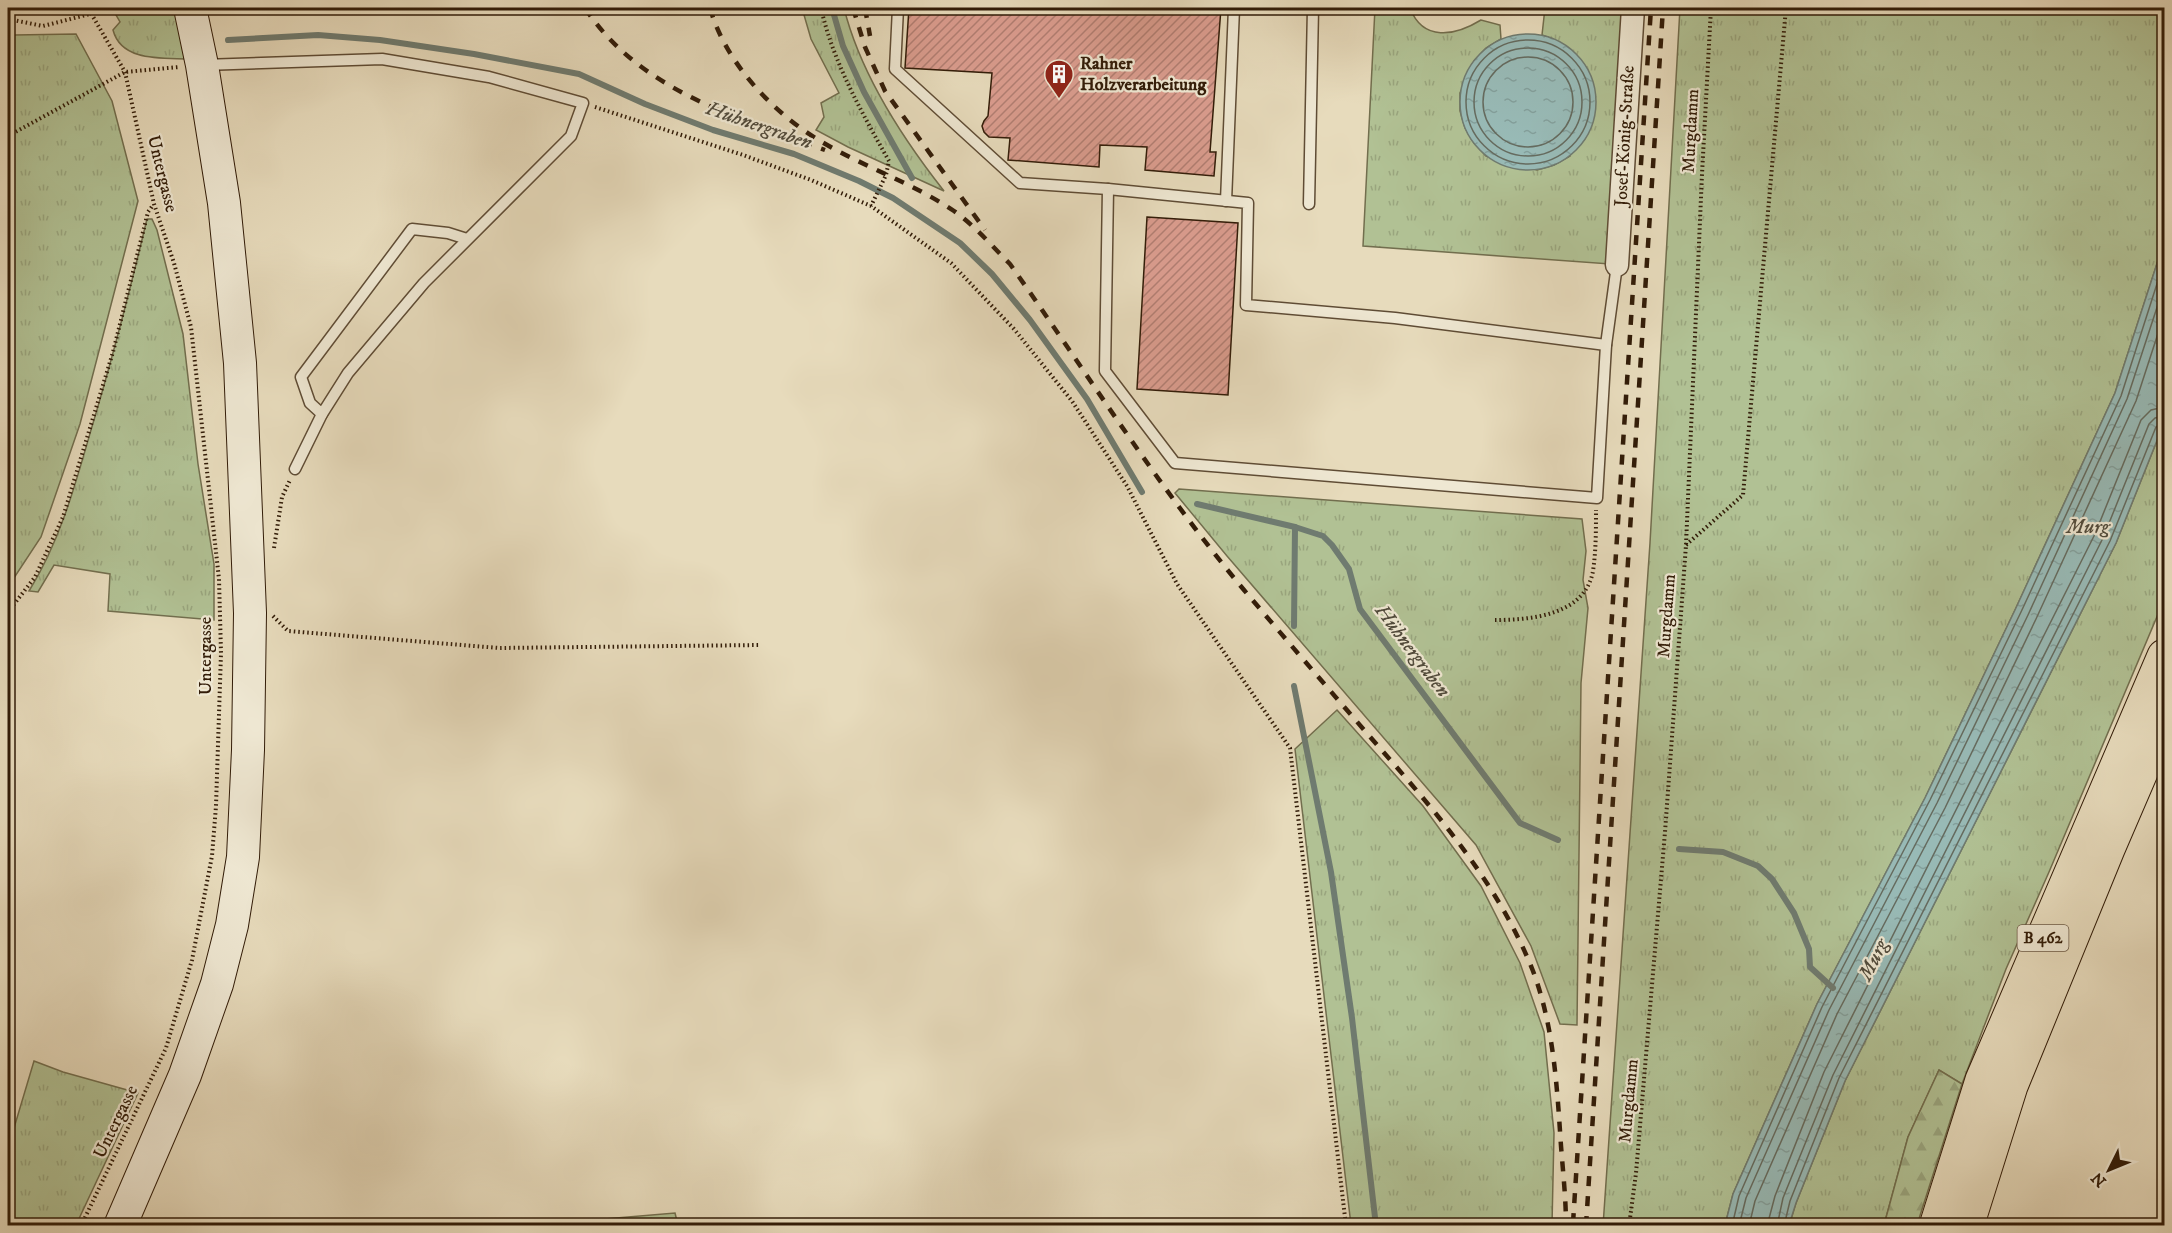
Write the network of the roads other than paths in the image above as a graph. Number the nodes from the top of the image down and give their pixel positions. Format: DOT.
graph roads {
  1 [pos="190,8"];
  2 [pos="898,8"];
  3 [pos="1234,8"];
  4 [pos="1313,8"];
  5 [pos="1633,8"];
  6 [pos="202,65"];
  7 [pos="1108,189"];
  8 [pos="1226,201"];
  9 [pos="1309,204"];
  10 [pos="467,239"];
  11 [pos="1617,265"];
  12 [pos="1606,345"];
  13 [pos="322,414"];
  14 [pos="295,469"];
  15 [pos="2164,656"];
  16 [pos="2164,719"];
  17 [pos="120,1226"];
  18 [pos="1936,1226"];
  19 [pos="1967,1226"];
  1 -- 6 [label="street"];
  2 -- 7 [label="lane"];
  3 -- 8 [label="lane"];
  4 -- 9 [label="lane"];
  5 -- 11 [label="street, Josef-König-Straße"];
  6 -- 10 [label="lane"];
  6 -- 17 [label="street"];
  7 -- 8 [label="lane"];
  7 -- 12 [label="lane"];
  8 -- 12 [label="lane"];
  10 -- 13 [label="lane"];
  10 -- 13 [label="lane"];
  11 -- 12 [label="lane"];
  13 -- 14 [label="lane"];
  15 -- 18 [label="highway, B 462"];
  16 -- 19 [label="highway, B 462"];
}
